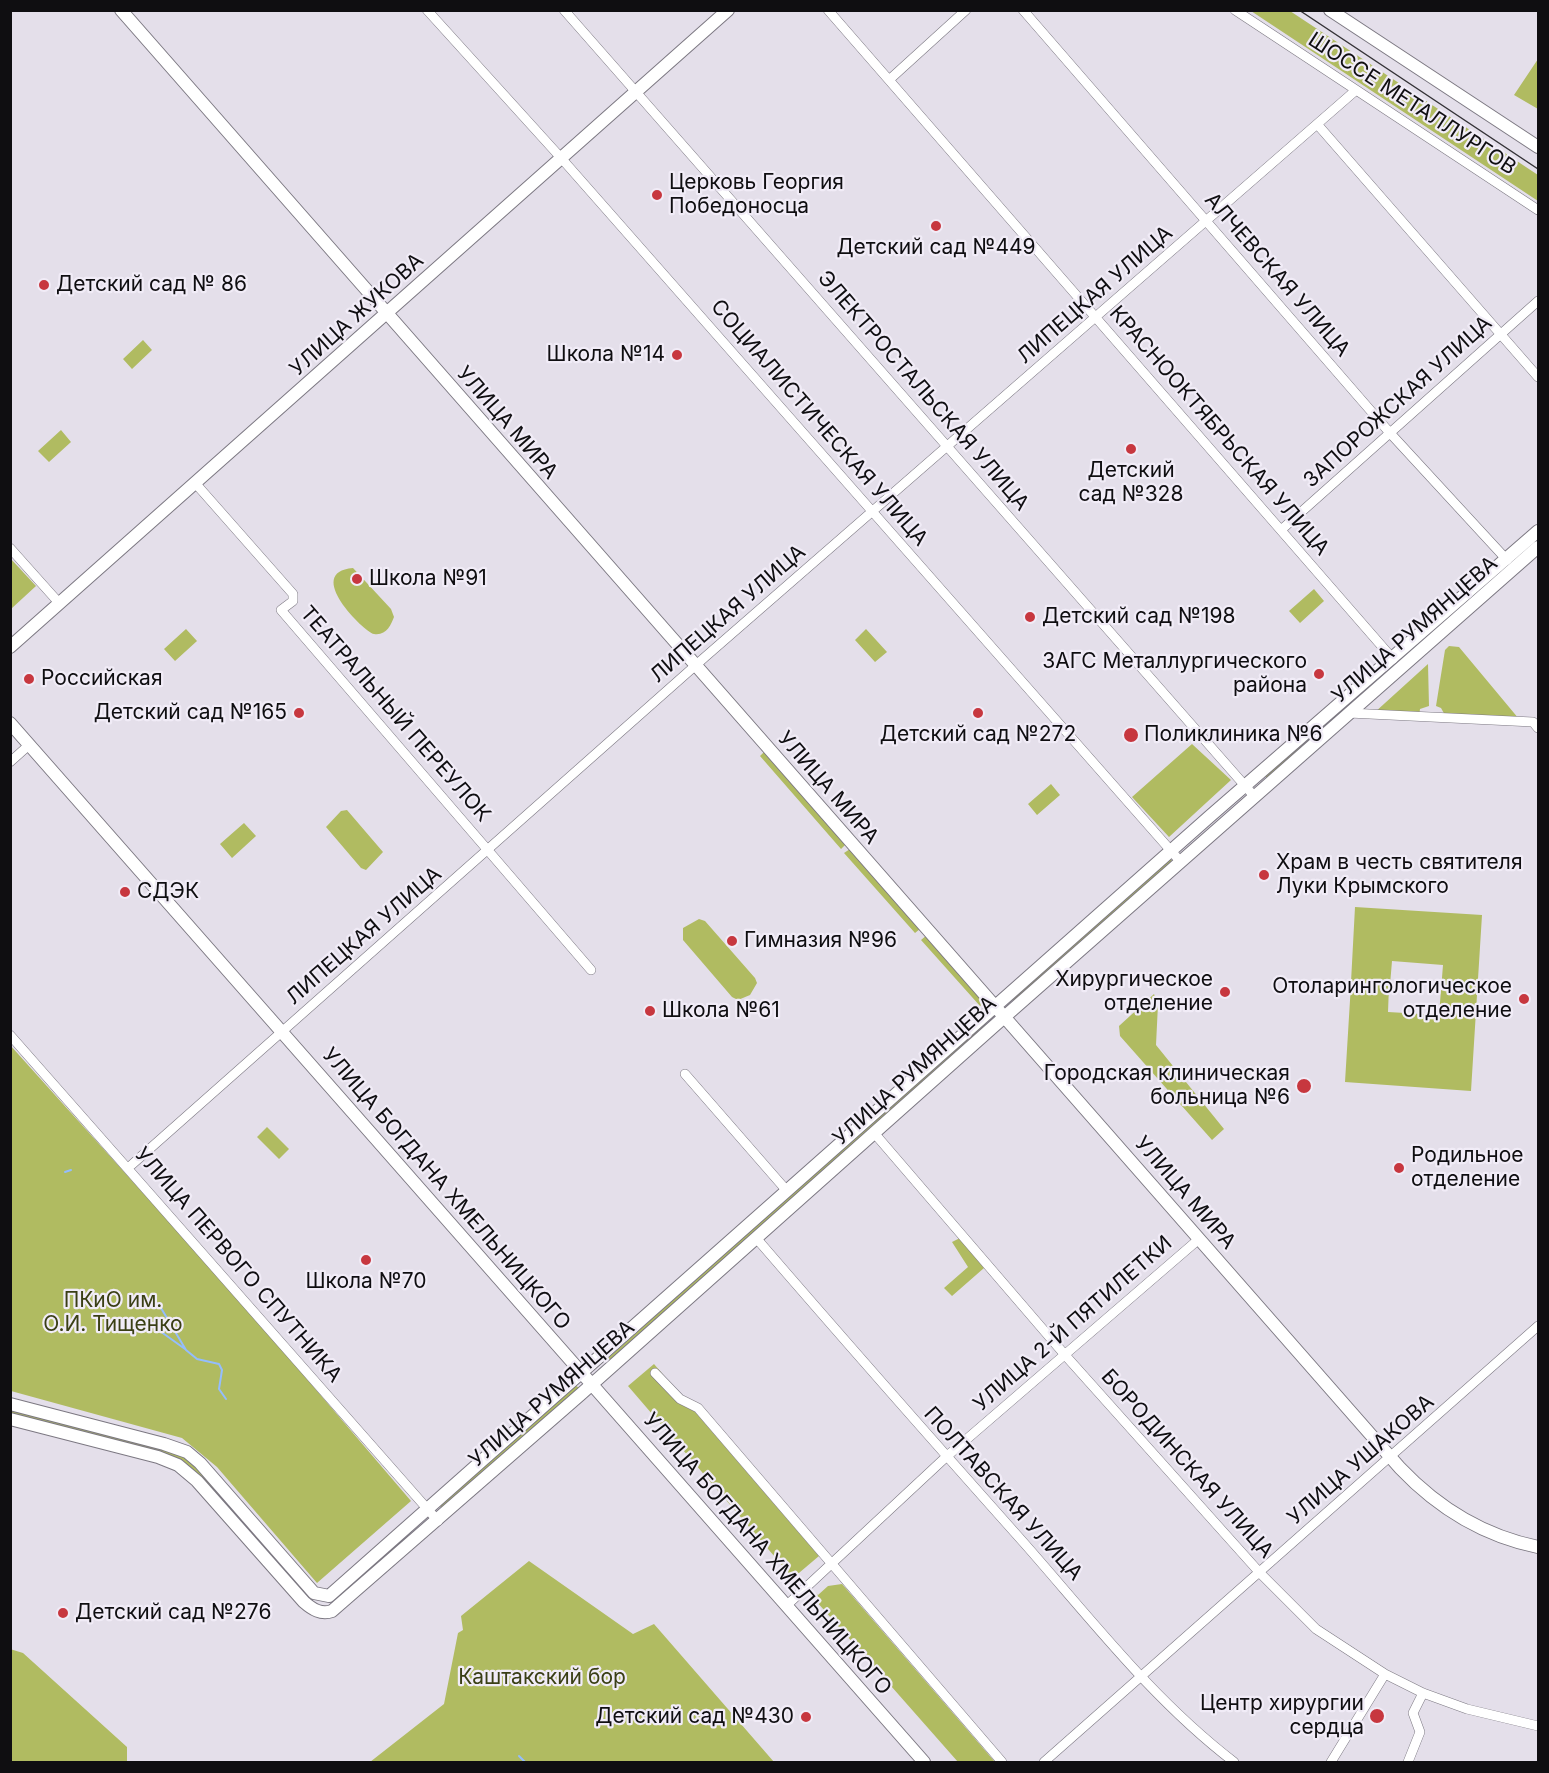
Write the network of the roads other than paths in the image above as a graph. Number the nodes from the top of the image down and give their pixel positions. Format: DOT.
graph roads {
  1 [pos="121,10"];
  2 [pos="428,10"];
  3 [pos="564,10"];
  4 [pos="728,10"];
  5 [pos="828,10"];
  6 [pos="966,10"];
  7 [pos="1023,10"];
  8 [pos="1235,10"];
  9 [pos="1330,10"];
  10 [pos="889,80"];
  11 [pos="1355,91"];
  12 [pos="638,93"];
  13 [pos="1317,124"];
  14 [pos="1539,147"];
  15 [pos="562,159"];
  16 [pos="1539,210"];
  17 [pos="1206,221"];
  18 [pos="1539,301"];
  19 [pos="385,315"];
  20 [pos="1096,318"];
  21 [pos="1501,334"];
  22 [pos="1539,377"];
  23 [pos="1390,433"];
  24 [pos="948,445"];
  25 [pos="196,484"];
  26 [pos="873,511"];
  27 [pos="1281,530"];
  28 [pos="1539,531"];
  29 [pos="1539,547"];
  30 [pos="10,548"];
  31 [pos="1507,560"];
  32 [pos="60,604"];
  33 [pos="1434,630"];
  34 [pos="10,647"];
  35 [pos="1393,659"];
  36 [pos="695,667"];
  37 [pos="1349,713"];
  38 [pos="10,723"];
  39 [pos="1539,728"];
  40 [pos="29,745"];
  41 [pos="10,762"];
  42 [pos="1245,786"];
  43 [pos="1254,796"];
  44 [pos="489,850"];
  45 [pos="1171,851"];
  46 [pos="1180,861"];
  47 [pos="591,970"];
  48 [pos="994,1007"];
  49 [pos="1003,1017"];
  50 [pos="282,1032"];
  51 [pos="10,1035"];
  52 [pos="686,1074"];
  53 [pos="874,1134"];
  54 [pos="128,1168"];
  55 [pos="787,1191"];
  56 [pos="757,1239"];
  57 [pos="1198,1239"];
  58 [pos="1539,1326"];
  59 [pos="1065,1355"];
  60 [pos="582,1373"];
  61 [pos="655,1373"];
  62 [pos="592,1385"];
  63 [pos="10,1404"];
  64 [pos="10,1419"];
  65 [pos="946,1457"];
  66 [pos="1391,1458"];
  67 [pos="428,1509"];
  68 [pos="438,1521"];
  69 [pos="1539,1547"];
  70 [pos="832,1565"];
  71 [pos="1260,1573"];
  72 [pos="325,1596"];
  73 [pos="786,1606"];
  74 [pos="314,1610"];
  75 [pos="1386,1674"];
  76 [pos="1142,1678"];
  77 [pos="1423,1694"];
  78 [pos="1539,1726"];
  79 [pos="924,1762"];
  80 [pos="1002,1762"];
  81 [pos="1044,1762"];
  82 [pos="1234,1762"];
  83 [pos="1331,1762"];
  84 [pos="1408,1762"];
  1 -- 19 [label="main road, УЛИЦА МИРА"];
  2 -- 15 [label="street, СОЦИАЛИСТИЧЕСКАЯ УЛИЦА"];
  3 -- 12 [label="street, ЭЛЕКТРОСТАЛЬСКАЯ УЛИЦА"];
  4 -- 12 [label="main road, УЛИЦА ЖУКОВА"];
  5 -- 10 [label="street, КРАСНООКТЯБРЬСКАЯ УЛИЦА"];
  6 -- 10 [label="street"];
  7 -- 17 [label="street, АЛЧЕВСКАЯ УЛИЦА"];
  8 -- 11 [label="street, ШОССЕ МЕТАЛЛУРГОВ"];
  9 -- 14 [label="main road, ШОССЕ МЕТАЛЛУРГОВ"];
  10 -- 20 [label="street, КРАСНООКТЯБРЬСКАЯ УЛИЦА"];
  11 -- 13 [label="street, ЛИПЕЦКАЯ УЛИЦА"];
  11 -- 16 [label="street, ШОССЕ МЕТАЛЛУРГОВ"];
  12 -- 15 [label="main road, УЛИЦА ЖУКОВА"];
  12 -- 24 [label="street, ЭЛЕКТРОСТАЛЬСКАЯ УЛИЦА"];
  13 -- 17 [label="street, ЛИПЕЦКАЯ УЛИЦА"];
  13 -- 21 [label="street"];
  15 -- 19 [label="main road, УЛИЦА ЖУКОВА"];
  15 -- 26 [label="street, СОЦИАЛИСТИЧЕСКАЯ УЛИЦА"];
  17 -- 20 [label="street, ЛИПЕЦКАЯ УЛИЦА"];
  17 -- 23 [label="street, АЛЧЕВСКАЯ УЛИЦА"];
  18 -- 21 [label="street, ЗАПОРОЖСКАЯ УЛИЦА"];
  19 -- 25 [label="main road, УЛИЦА ЖУКОВА"];
  19 -- 36 [label="main road, УЛИЦА МИРА"];
  20 -- 24 [label="street, ЛИПЕЦКАЯ УЛИЦА"];
  20 -- 27 [label="street, КРАСНООКТЯБРЬСКАЯ УЛИЦА"];
  21 -- 22 [label="street"];
  21 -- 23 [label="street, ЗАПОРОЖСКАЯ УЛИЦА"];
  23 -- 27 [label="street, ЗАПОРОЖСКАЯ УЛИЦА"];
  23 -- 31 [label="street, АЛЧЕВСКАЯ УЛИЦА"];
  24 -- 26 [label="street, ЛИПЕЦКАЯ УЛИЦА"];
  24 -- 42 [label="street, ЭЛЕКТРОСТАЛЬСКАЯ УЛИЦА"];
  25 -- 32 [label="main road, УЛИЦА ЖУКОВА"];
  25 -- 44 [label="street, ТЕАТРАЛЬНЫЙ ПЕРЕУЛОК"];
  26 -- 36 [label="street, ЛИПЕЦКАЯ УЛИЦА"];
  26 -- 45 [label="street, СОЦИАЛИСТИЧЕСКАЯ УЛИЦА"];
  27 -- 35 [label="street, КРАСНООКТЯБРЬСКАЯ УЛИЦА"];
  28 -- 31 [label="main road, УЛИЦА РУМЯНЦЕВА"];
  29 -- 33 [label="main road, УЛИЦА РУМЯНЦЕВА"];
  30 -- 32 [label="street"];
  31 -- 33 [label="main road, УЛИЦА РУМЯНЦЕВА"];
  32 -- 34 [label="main road, УЛИЦА ЖУКОВА"];
  33 -- 35 [label="main road, УЛИЦА РУМЯНЦЕВА"];
  33 -- 37 [label="main road, УЛИЦА РУМЯНЦЕВА"];
  35 -- 42 [label="main road, УЛИЦА РУМЯНЦЕВА"];
  36 -- 44 [label="street, ЛИПЕЦКАЯ УЛИЦА"];
  36 -- 48 [label="main road, УЛИЦА МИРА"];
  37 -- 39 [label="street"];
  37 -- 43 [label="main road, УЛИЦА РУМЯНЦЕВА"];
  38 -- 40 [label="main road, УЛИЦА БОГДАНА ХМЕЛЬНИЦКОГО"];
  40 -- 41 [label="street"];
  40 -- 50 [label="main road, УЛИЦА БОГДАНА ХМЕЛЬНИЦКОГО"];
  42 -- 43 [label="street, ЭЛЕКТРОСТАЛЬСКАЯ УЛИЦА"];
  42 -- 45 [label="main road, УЛИЦА РУМЯНЦЕВА"];
  43 -- 46 [label="main road, УЛИЦА РУМЯНЦЕВА"];
  44 -- 47 [label="street, ТЕАТРАЛЬНЫЙ ПЕРЕУЛОК"];
  44 -- 50 [label="street, ЛИПЕЦКАЯ УЛИЦА"];
  45 -- 46 [label="street, СОЦИАЛИСТИЧЕСКАЯ УЛИЦА"];
  45 -- 48 [label="main road, УЛИЦА РУМЯНЦЕВА"];
  46 -- 49 [label="main road, УЛИЦА РУМЯНЦЕВА"];
  48 -- 49 [label="main road, УЛИЦА МИРА"];
  48 -- 55 [label="main road, УЛИЦА РУМЯНЦЕВА"];
  49 -- 53 [label="main road, УЛИЦА РУМЯНЦЕВА"];
  49 -- 57 [label="main road, УЛИЦА МИРА"];
  50 -- 54 [label="street, ЛИПЕЦКАЯ УЛИЦА"];
  50 -- 60 [label="main road, УЛИЦА БОГДАНА ХМЕЛЬНИЦКОГО"];
  51 -- 54 [label="street, УЛИЦА ПЕРВОГО СПУТНИКА"];
  52 -- 55 [label="street"];
  53 -- 56 [label="main road, УЛИЦА РУМЯНЦЕВА"];
  53 -- 59 [label="street, БОРОДИНСКАЯ УЛИЦА"];
  54 -- 67 [label="street, УЛИЦА ПЕРВОГО СПУТНИКА"];
  55 -- 60 [label="main road, УЛИЦА РУМЯНЦЕВА"];
  56 -- 62 [label="main road, УЛИЦА РУМЯНЦЕВА"];
  56 -- 65 [label="street, ПОЛТАВСКАЯ УЛИЦА"];
  57 -- 59 [label="street, УЛИЦА 2-Й ПЯТИЛЕТКИ"];
  57 -- 66 [label="main road, УЛИЦА МИРА"];
  58 -- 66 [label="street, УЛИЦА УШАКОВА"];
  59 -- 65 [label="street, УЛИЦА 2-Й ПЯТИЛЕТКИ"];
  59 -- 71 [label="street, БОРОДИНСКАЯ УЛИЦА"];
  60 -- 62 [label="main road, УЛИЦА БОГДАНА ХМЕЛЬНИЦКОГО"];
  60 -- 67 [label="main road, УЛИЦА РУМЯНЦЕВА"];
  61 -- 70 [label="street, УЛИЦА БОГДАНА ХМЕЛЬНИЦКОГО"];
  62 -- 68 [label="main road, УЛИЦА РУМЯНЦЕВА"];
  62 -- 73 [label="main road, УЛИЦА БОГДАНА ХМЕЛЬНИЦКОГО"];
  63 -- 72 [label="main road"];
  64 -- 74 [label="main road"];
  65 -- 70 [label="street, УЛИЦА 2-Й ПЯТИЛЕТКИ"];
  65 -- 76 [label="street, ПОЛТАВСКАЯ УЛИЦА"];
  66 -- 69 [label="main road, УЛИЦА МИРА"];
  66 -- 71 [label="street, УЛИЦА УШАКОВА"];
  67 -- 68 [label="street, УЛИЦА ПЕРВОГО СПУТНИКА"];
  67 -- 72 [label="main road, УЛИЦА РУМЯНЦЕВА"];
  68 -- 74 [label="main road, УЛИЦА РУМЯНЦЕВА"];
  70 -- 73 [label="street, УЛИЦА 2-Й ПЯТИЛЕТКИ"];
  70 -- 80 [label="street, УЛИЦА БОГДАНА ХМЕЛЬНИЦКОГО"];
  71 -- 75 [label="street, БОРОДИНСКАЯ УЛИЦА"];
  71 -- 76 [label="street, УЛИЦА УШАКОВА"];
  72 -- 74 [label="main road, УЛИЦА РУМЯНЦЕВА"];
  73 -- 79 [label="main road, УЛИЦА БОГДАНА ХМЕЛЬНИЦКОГО"];
  75 -- 77 [label="street, БОРОДИНСКАЯ УЛИЦА"];
  75 -- 83 [label="street"];
  76 -- 81 [label="street, УЛИЦА УШАКОВА"];
  76 -- 82 [label="street, ПОЛТАВСКАЯ УЛИЦА"];
  77 -- 78 [label="street, БОРОДИНСКАЯ УЛИЦА"];
  77 -- 84 [label="street"];
}
